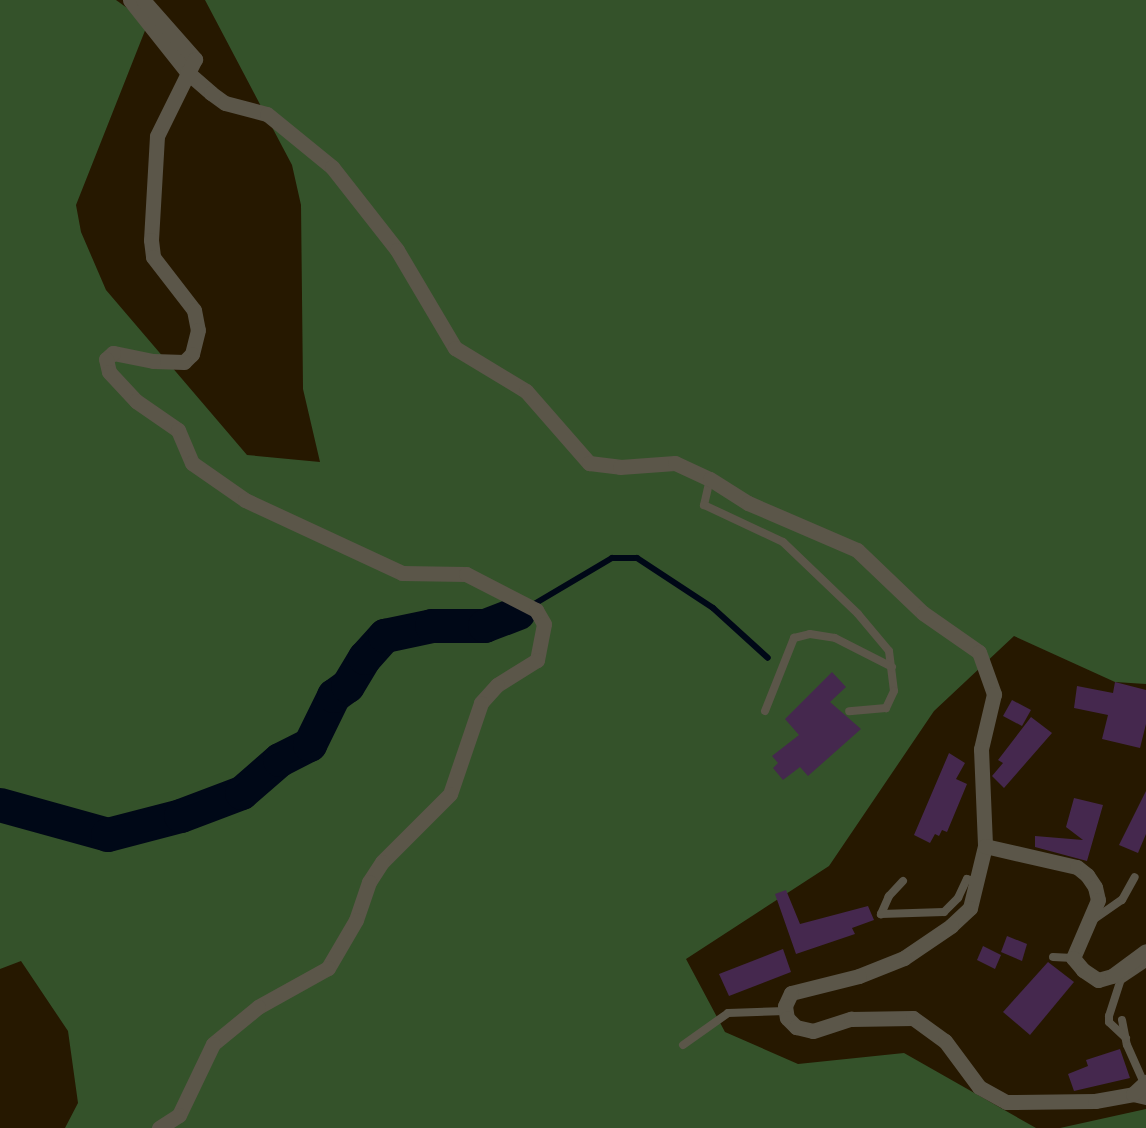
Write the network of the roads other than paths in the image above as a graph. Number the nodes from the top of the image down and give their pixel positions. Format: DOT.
graph roads {
  1 [pos="130,0"];
  2 [pos="143,0"];
  3 [pos="187,72"];
  4 [pos="711,479"];
  5 [pos="892,667"];
  6 [pos="765,711"];
  7 [pos="849,711"];
  8 [pos="985,846"];
  9 [pos="1135,876"];
  10 [pos="903,881"];
  11 [pos="978,882"];
  12 [pos="1088,924"];
  13 [pos="1053,957"];
  14 [pos="1145,957"];
  15 [pos="1073,958"];
  16 [pos="786,1011"];
  17 [pos="1122,1020"];
  18 [pos="1126,1038"];
  19 [pos="683,1045"];
  20 [pos="1142,1089"];
  21 [pos="159,1128"];
  1 -- 3 [label="street"];
  2 -- 3 [label="street"];
  3 -- 4 [label="street"];
  3 -- 21 [label="street"];
  4 -- 5 [label="lane"];
  4 -- 8 [label="street"];
  5 -- 6 [label="lane"];
  5 -- 7 [label="lane"];
  8 -- 11 [label="street"];
  8 -- 12 [label="street"];
  9 -- 12 [label="lane"];
  10 -- 11 [label="lane"];
  11 -- 16 [label="street"];
  12 -- 15 [label="street"];
  13 -- 15 [label="lane"];
  14 -- 15 [label="street"];
  14 -- 18 [label="lane"];
  16 -- 19 [label="lane"];
  16 -- 20 [label="street"];
  17 -- 18 [label="lane"];
  18 -- 20 [label="lane"];
}
